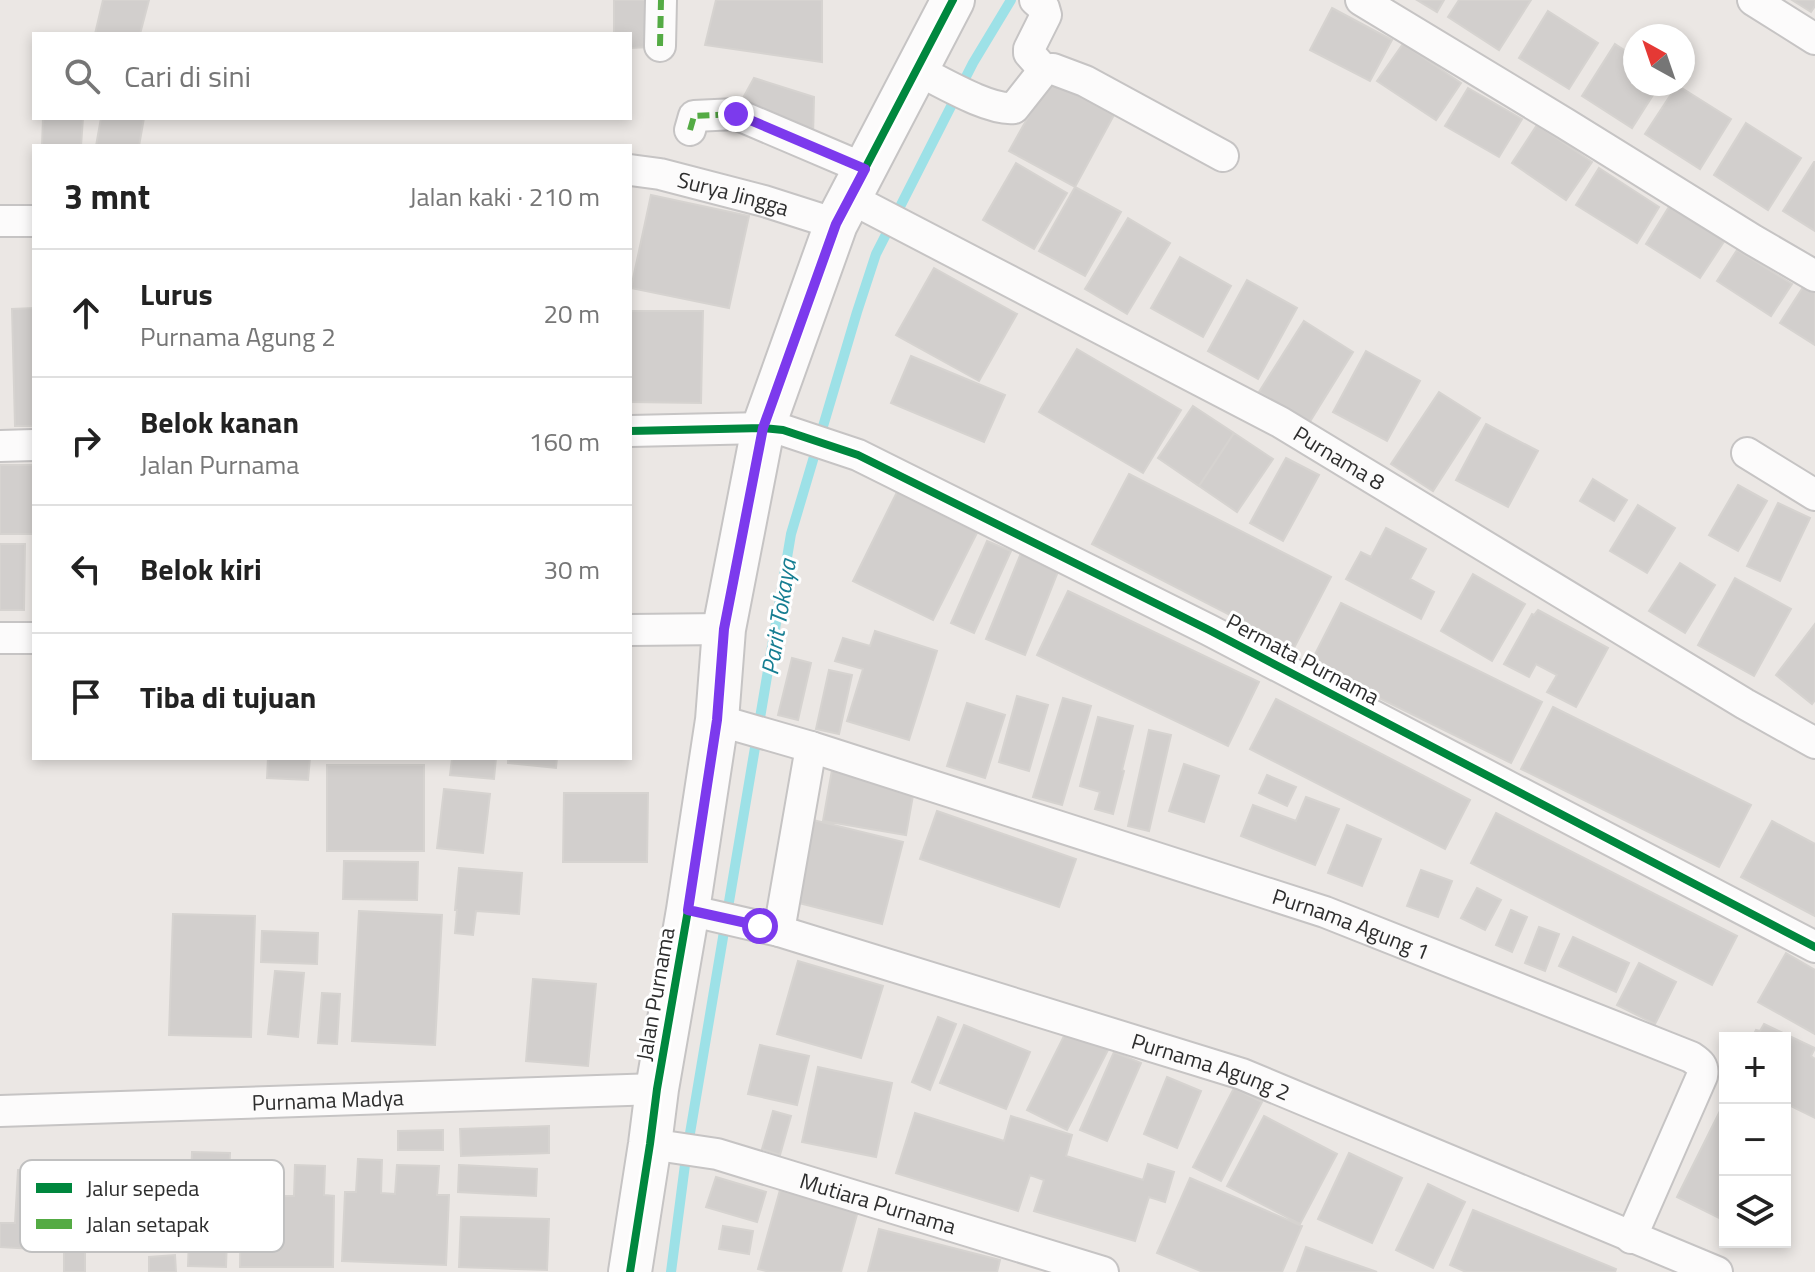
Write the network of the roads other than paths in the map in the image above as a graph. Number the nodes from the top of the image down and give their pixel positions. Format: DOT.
graph roads {
  1 [pos="661,0"];
  2 [pos="953,0"];
  3 [pos="1035,0"];
  4 [pos="1361,0"];
  5 [pos="1753,0"];
  6 [pos="1815,39"];
  7 [pos="660,46"];
  8 [pos="917,70"];
  9 [pos="1044,70"];
  10 [pos="690,130"];
  11 [pos="1223,156"];
  12 [pos="632,170"];
  13 [pos="852,198"];
  14 [pos="0,221"];
  15 [pos="32,221"];
  16 [pos="1815,276"];
  17 [pos="773,429"];
  18 [pos="632,431"];
  19 [pos="32,445"];
  20 [pos="0,446"];
  21 [pos="1747,453"];
  22 [pos="1815,495"];
  23 [pos="724,629"];
  24 [pos="632,630"];
  25 [pos="0,638"];
  26 [pos="32,638"];
  27 [pos="731,724"];
  28 [pos="1815,743"];
  29 [pos="800,744"];
  30 [pos="704,913"];
  31 [pos="770,928"];
  32 [pos="1815,947"];
  33 [pos="657,1089"];
  34 [pos="0,1111"];
  35 [pos="663,1146"];
  36 [pos="1631,1238"];
  37 [pos="630,1272"];
  38 [pos="1103,1272"];
  39 [pos="1717,1272"];
  1 -- 7 [label="street"];
  2 -- 8 [label="street, Jalan Purnama"];
  3 -- 9 [label="street"];
  4 -- 16 [label="street"];
  5 -- 6 [label="street"];
  8 -- 9 [label="street"];
  8 -- 13 [label="street, Jalan Purnama"];
  9 -- 11 [label="street"];
  10 -- 13 [label="street"];
  12 -- 13 [label="street, Surya Jingga"];
  13 -- 17 [label="street, Jalan Purnama"];
  13 -- 28 [label="street, Purnama 8"];
  14 -- 15 [label="street"];
  17 -- 18 [label="street, Permata Purnama"];
  17 -- 23 [label="street, Jalan Purnama"];
  17 -- 32 [label="street, Permata Purnama"];
  19 -- 20 [label="street"];
  21 -- 22 [label="street"];
  23 -- 24 [label="street"];
  23 -- 27 [label="street, Jalan Purnama"];
  25 -- 26 [label="street"];
  27 -- 29 [label="street, Purnama Agung 1"];
  27 -- 30 [label="street, Jalan Purnama"];
  29 -- 31 [label="street"];
  29 -- 36 [label="street, Purnama Agung 1"];
  30 -- 31 [label="street, Purnama Agung 2"];
  30 -- 33 [label="street, Jalan Purnama"];
  31 -- 36 [label="street, Purnama Agung 2"];
  33 -- 34 [label="street, Purnama Madya"];
  33 -- 35 [label="street, Jalan Purnama"];
  35 -- 37 [label="street, Jalan Purnama"];
  35 -- 38 [label="street, Mutiara Purnama"];
  36 -- 39 [label="street, Purnama Agung 2"];
}
